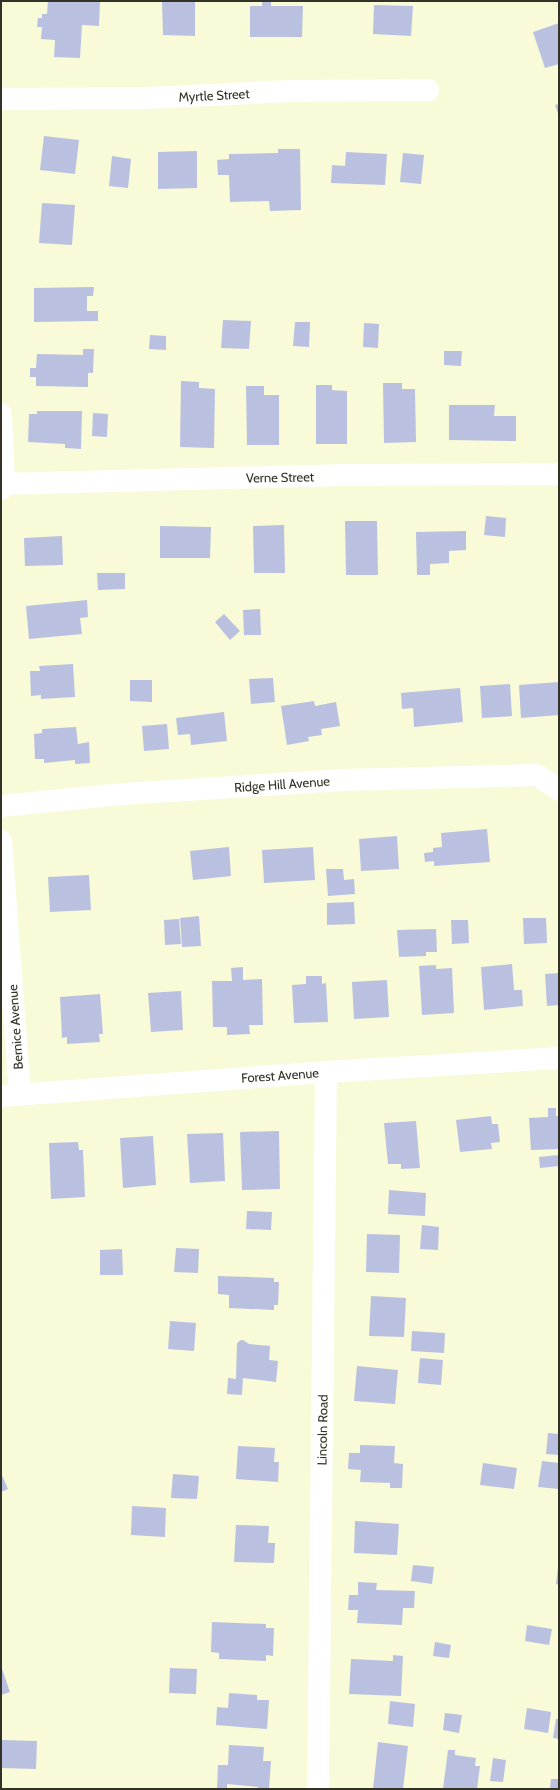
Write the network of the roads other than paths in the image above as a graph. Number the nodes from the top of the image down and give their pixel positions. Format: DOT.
graph roads {
  1 [pos="428,90"];
  2 [pos="1,99"];
  3 [pos="1,414"];
  4 [pos="559,474"];
  5 [pos="2,486"];
  6 [pos="559,790"];
  7 [pos="1,806"];
  8 [pos="1,840"];
  9 [pos="559,1058"];
  10 [pos="326,1072"];
  11 [pos="11,1095"];
  12 [pos="318,1789"];
  1 -- 2 [label="street, Myrtle Street"];
  3 -- 5 [label="street"];
  4 -- 5 [label="street, Verne Street"];
  6 -- 7 [label="street, Ridge Hill Avenue"];
  8 -- 11 [label="street, Bernice Avenue"];
  9 -- 10 [label="street, Forest Avenue"];
  10 -- 11 [label="street, Forest Avenue"];
  10 -- 12 [label="street, Lincoln Road"];
}
